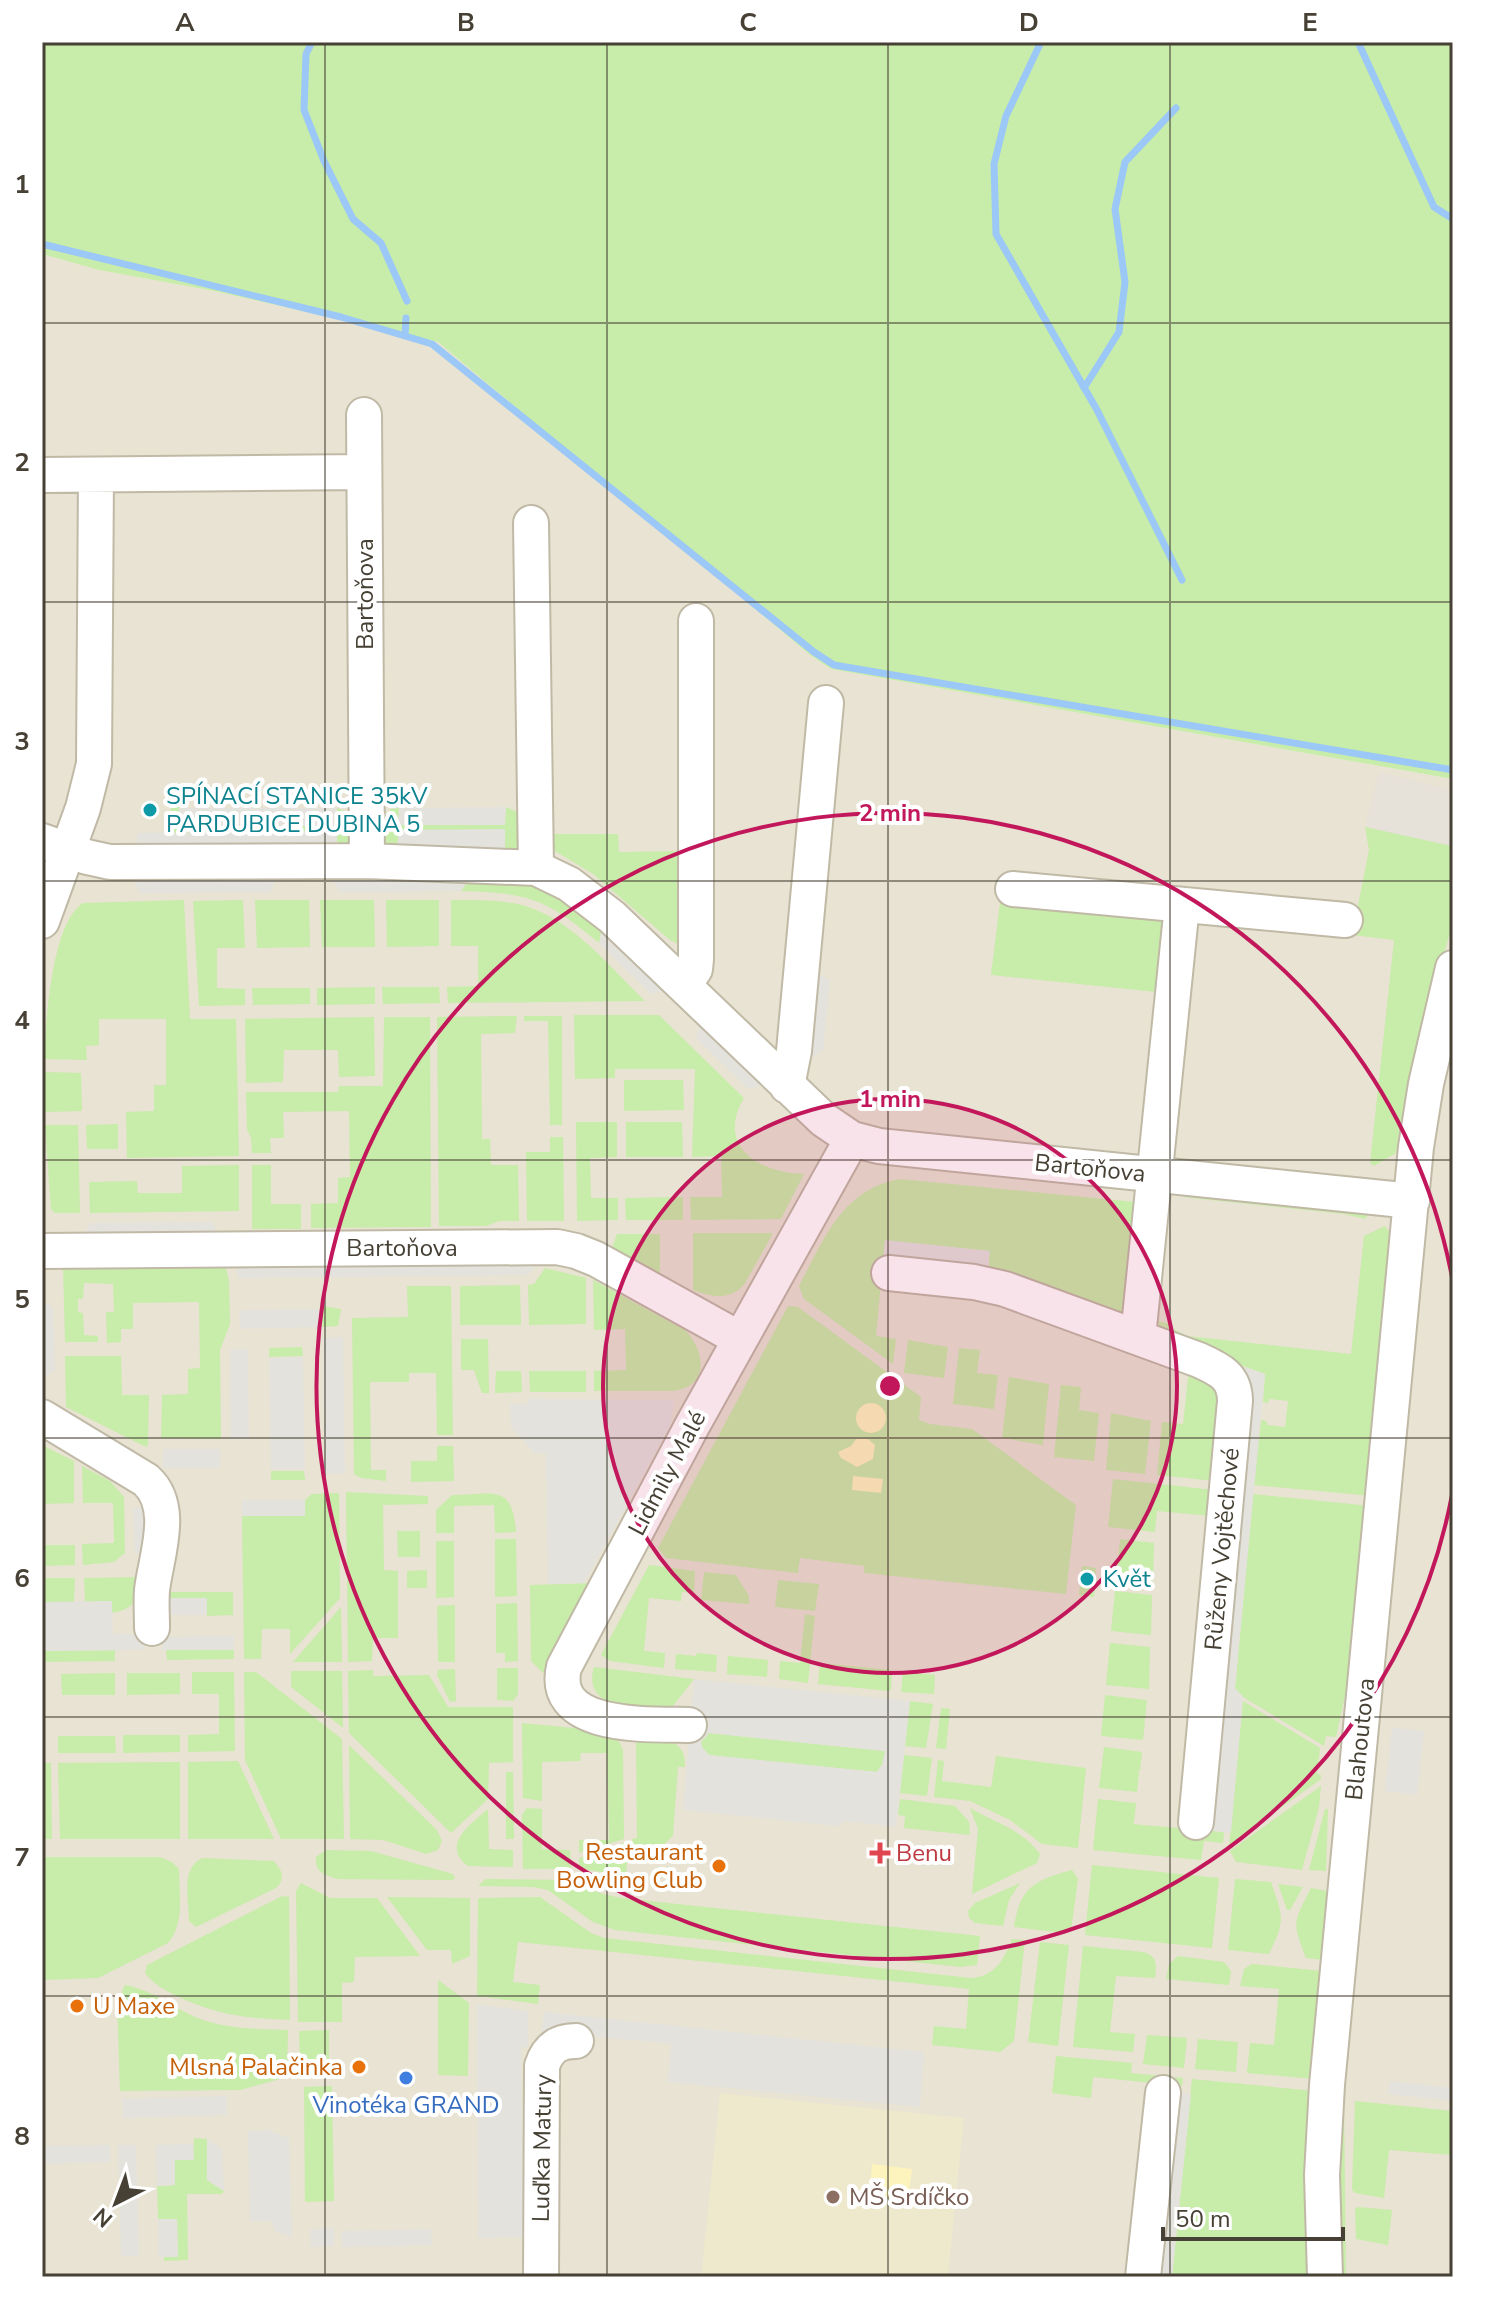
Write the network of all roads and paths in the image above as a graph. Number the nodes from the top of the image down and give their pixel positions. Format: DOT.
graph roads {
  1 [pos="364,415"];
  2 [pos="364,472"];
  3 [pos="42,475"];
  4 [pos="96,475"];
  5 [pos="531,523"];
  6 [pos="696,621"];
  7 [pos="826,703"];
  8 [pos="54,846"];
  9 [pos="367,861"];
  10 [pos="536,868"];
  11 [pos="1013,889"];
  12 [pos="1182,905"];
  13 [pos="1345,920"];
  14 [pos="42,921"];
  15 [pos="1453,968"];
  16 [pos="684,985"];
  17 [pos="787,1086"];
  18 [pos="852,1139"];
  19 [pos="1153,1174"];
  20 [pos="1412,1201"];
  21 [pos="42,1251"];
  22 [pos="889,1273"];
  23 [pos="1138,1337"];
  24 [pos="740,1339"];
  25 [pos="42,1417"];
  26 [pos="152,1628"];
  27 [pos="689,1725"];
  28 [pos="1196,1822"];
  29 [pos="576,2041"];
  30 [pos="1163,2093"];
  31 [pos="541,2277"];
  32 [pos="1143,2277"];
  33 [pos="1325,2277"];
  1 -- 2 [label="street, Bartoňova"];
  2 -- 4 [label="street"];
  2 -- 9 [label="street, Bartoňova"];
  3 -- 4 [label="street"];
  4 -- 8 [label="street"];
  5 -- 10 [label="street"];
  6 -- 16 [label="street"];
  7 -- 17 [label="street"];
  8 -- 9 [label="street, Bartoňova"];
  8 -- 14 [label="street"];
  9 -- 10 [label="street, Bartoňova"];
  10 -- 16 [label="street, Bartoňova"];
  11 -- 12 [label="street"];
  12 -- 13 [label="street"];
  12 -- 19 [label="street"];
  15 -- 20 [label="street, Blahoutova"];
  16 -- 17 [label="street, Bartoňova"];
  17 -- 18 [label="street, Bartoňova"];
  18 -- 19 [label="street, Bartoňova"];
  18 -- 24 [label="street, Lidmily Malé"];
  19 -- 20 [label="street, Bartoňova"];
  19 -- 23 [label="street"];
  20 -- 33 [label="street, Blahoutova"];
  21 -- 24 [label="street, Bartoňova"];
  22 -- 23 [label="street, Růženy Vojtěchové"];
  23 -- 28 [label="street, Růženy Vojtěchové"];
  24 -- 27 [label="street, Lidmily Malé"];
  25 -- 26 [label="street"];
  29 -- 31 [label="street, Luďka Matury"];
  30 -- 32 [label="street"];
}
